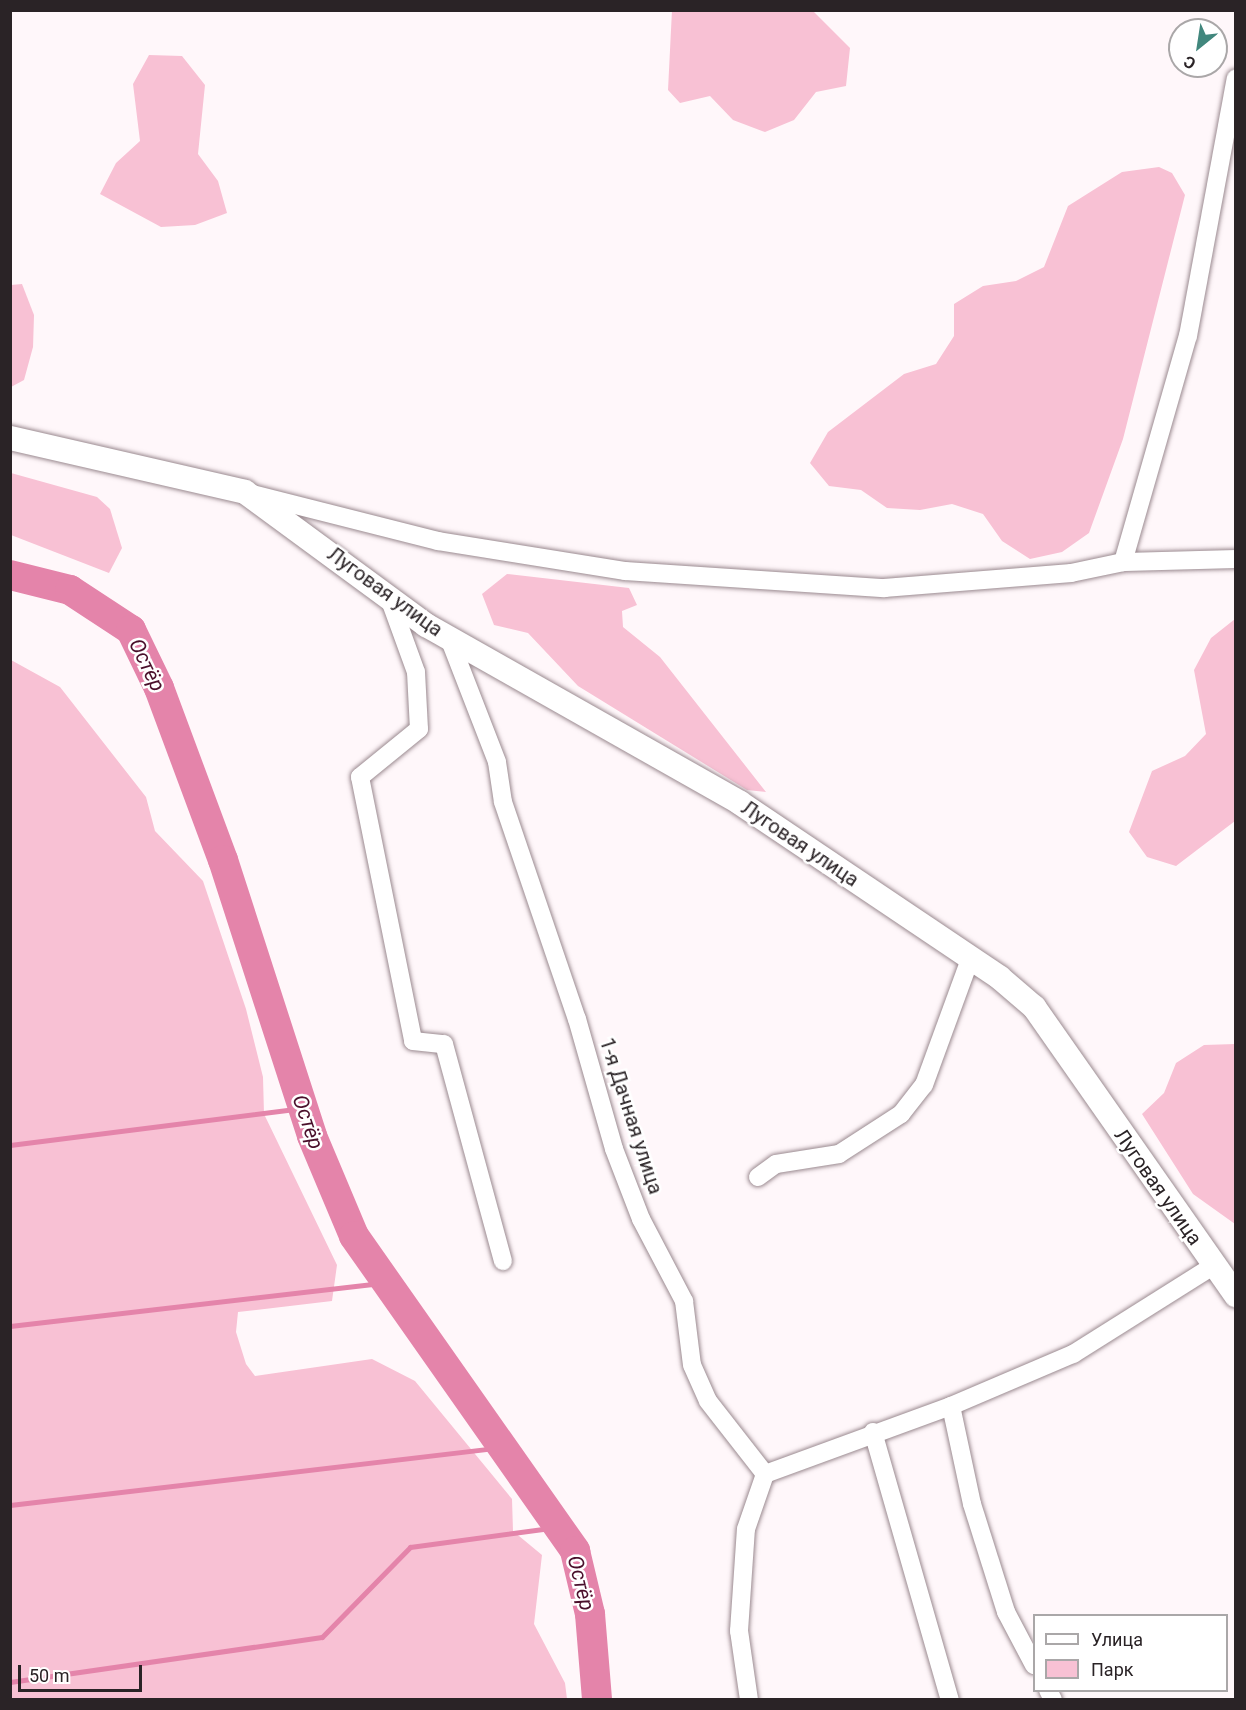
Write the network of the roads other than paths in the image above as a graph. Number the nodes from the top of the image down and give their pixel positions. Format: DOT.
graph roads {
  1 [pos="1236,78"];
  2 [pos="10,438"];
  3 [pos="245,492"];
  4 [pos="1236,559"];
  5 [pos="1123,562"];
  6 [pos="386,591"];
  7 [pos="449,638"];
  8 [pos="970,959"];
  9 [pos="758,1177"];
  10 [pos="503,1261"];
  11 [pos="1213,1266"];
  12 [pos="1236,1295"];
  13 [pos="951,1406"];
  14 [pos="873,1432"];
  15 [pos="765,1474"];
  16 [pos="1033,1661"];
  17 [pos="749,1700"];
  18 [pos="950,1700"];
  1 -- 5 [label="street"];
  2 -- 3 [label="street, Луговая улица"];
  3 -- 5 [label="street"];
  3 -- 6 [label="street, Луговая улица"];
  4 -- 5 [label="street"];
  6 -- 7 [label="street, Луговая улица"];
  6 -- 10 [label="street"];
  7 -- 8 [label="street, Луговая улица"];
  7 -- 15 [label="street, 1-я Дачная улица"];
  8 -- 9 [label="street"];
  8 -- 11 [label="street, Луговая улица"];
  11 -- 12 [label="street"];
  11 -- 13 [label="street, Луговая улица"];
  13 -- 14 [label="street, Луговая улица"];
  13 -- 16 [label="street"];
  14 -- 15 [label="street, Луговая улица"];
  14 -- 18 [label="street"];
  15 -- 17 [label="street"];
}
